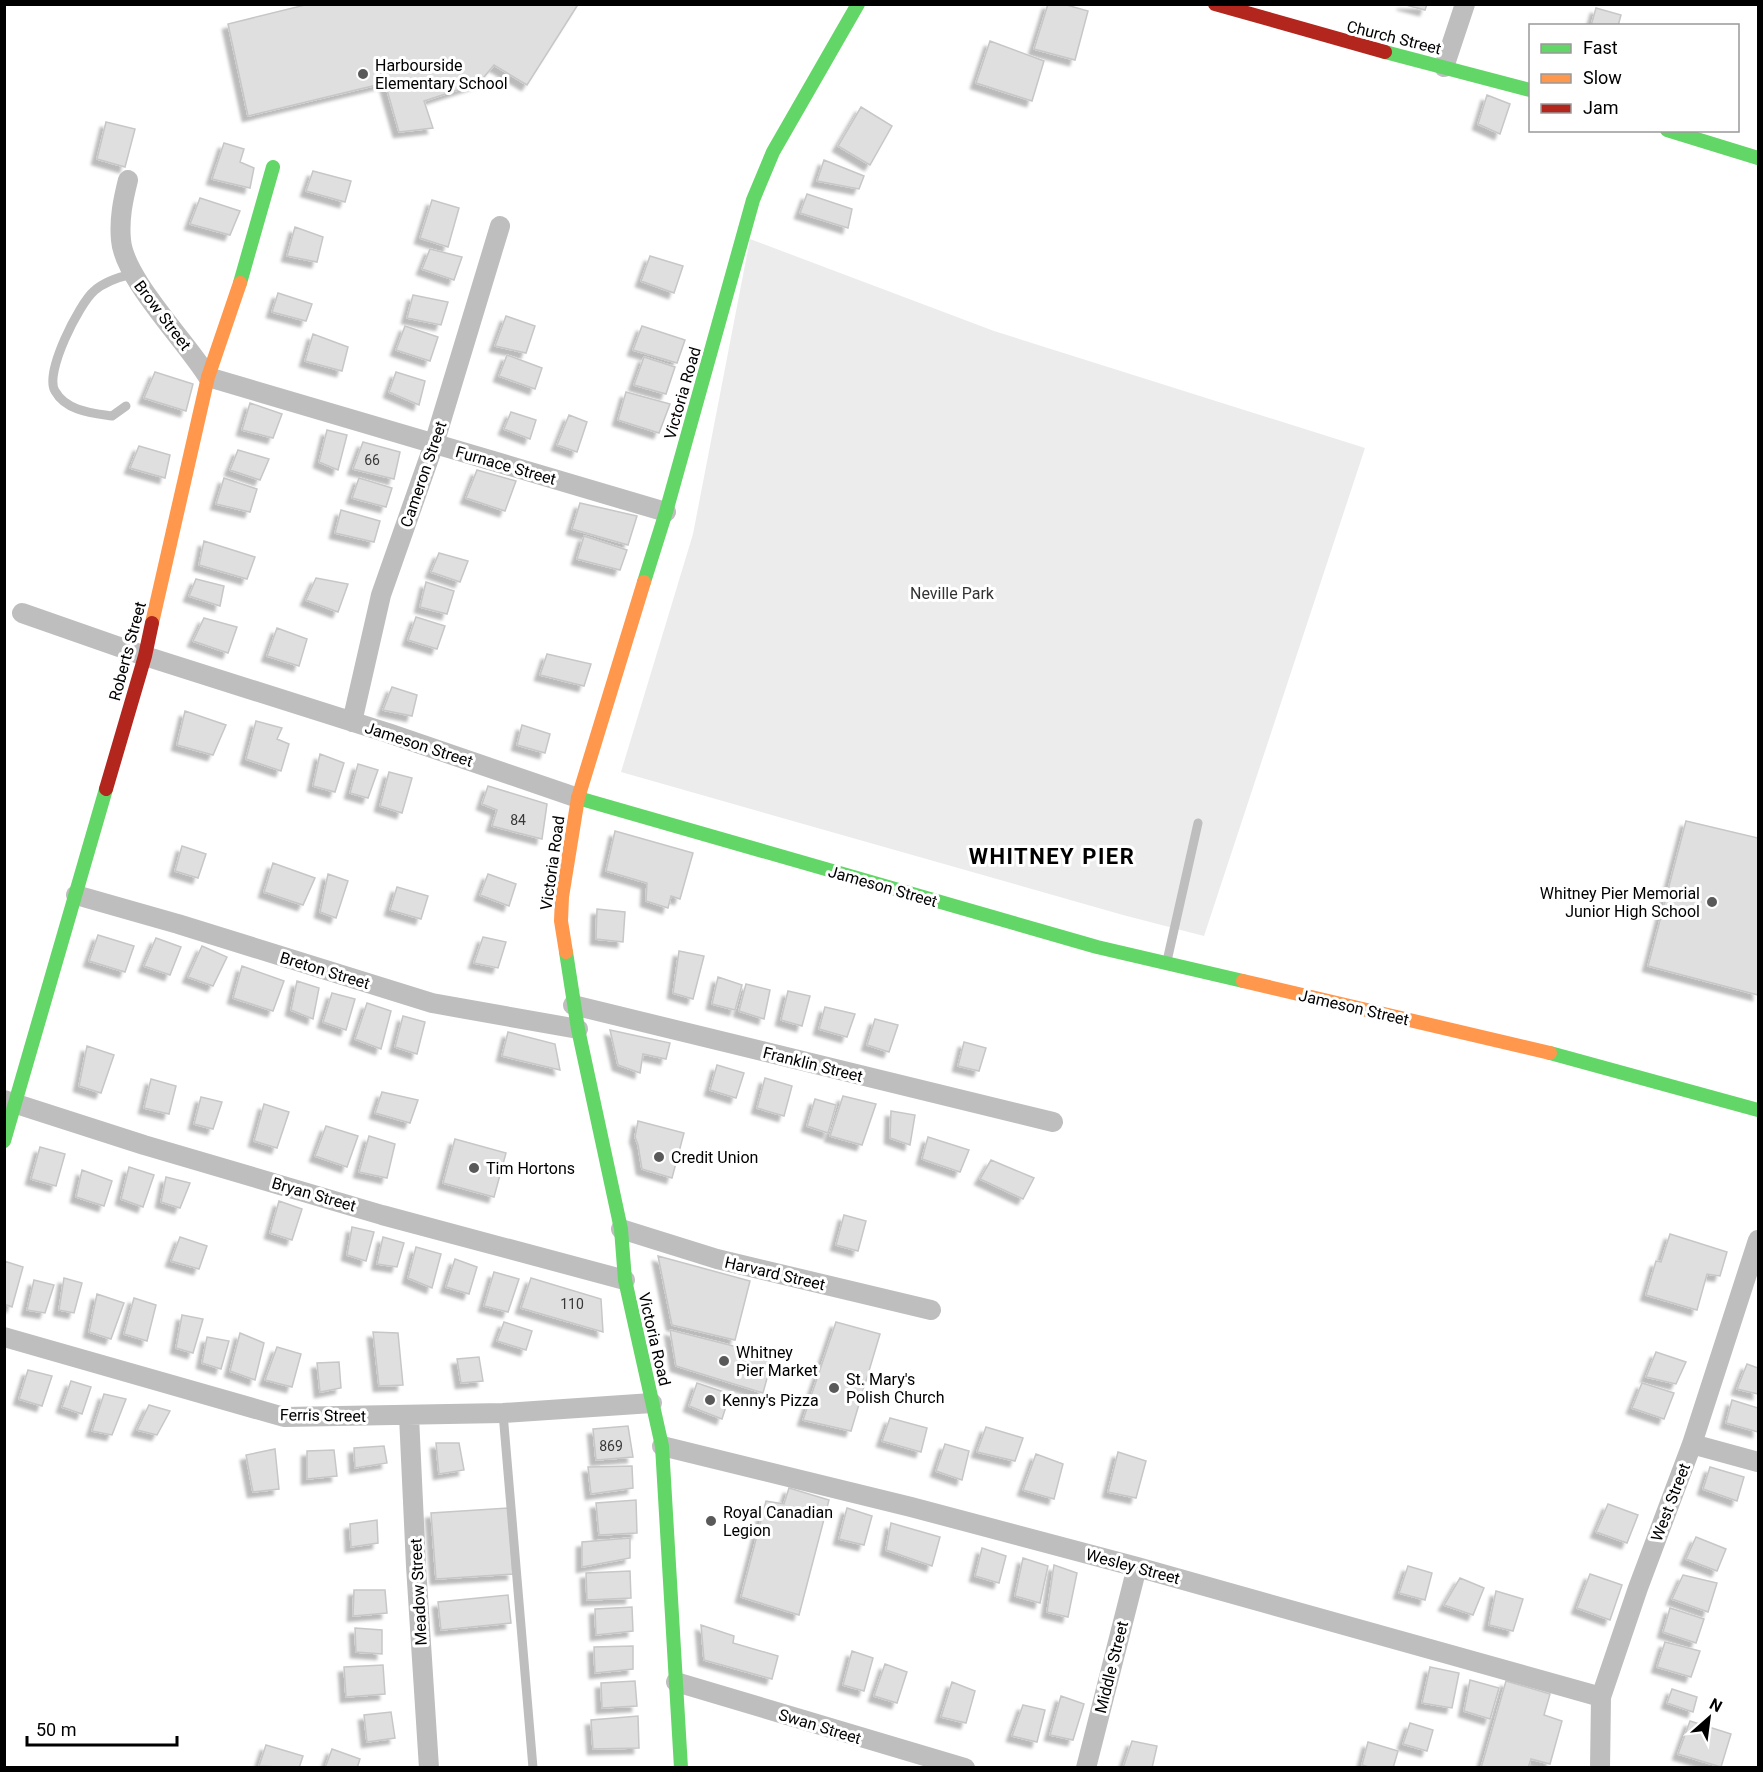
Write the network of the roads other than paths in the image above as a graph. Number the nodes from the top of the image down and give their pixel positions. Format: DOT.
graph roads {
  1 [pos="858,4"];
  2 [pos="1215,4"];
  3 [pos="1465,4"];
  4 [pos="1444,67"];
  5 [pos="1529,90"];
  6 [pos="1674,132"];
  7 [pos="1758,158"];
  8 [pos="273,167"];
  9 [pos="128,180"];
  10 [pos="500,226"];
  11 [pos="132,274"];
  12 [pos="208,377"];
  13 [pos="126,406"];
  14 [pos="434,444"];
  15 [pos="666,512"];
  16 [pos="22,613"];
  17 [pos="145,656"];
  18 [pos="352,722"];
  19 [pos="578,798"];
  20 [pos="1198,823"];
  21 [pos="76,895"];
  22 [pos="1167,964"];
  23 [pos="573,1005"];
  24 [pos="578,1029"];
  25 [pos="9,1102"];
  26 [pos="1758,1110"];
  27 [pos="1053,1122"];
  28 [pos="4,1141"];
  29 [pos="621,1229"];
  30 [pos="1758,1240"];
  31 [pos="625,1280"];
  32 [pos="931,1310"];
  33 [pos="4,1337"];
  34 [pos="652,1403"];
  35 [pos="503,1413"];
  36 [pos="410,1416"];
  37 [pos="1692,1444"];
  38 [pos="662,1446"];
  39 [pos="1758,1462"];
  40 [pos="1137,1567"];
  41 [pos="676,1682"];
  42 [pos="1601,1697"];
  43 [pos="1606,1766"];
  44 [pos="429,1767"];
  45 [pos="533,1767"];
  46 [pos="681,1767"];
  47 [pos="965,1767"];
  48 [pos="1086,1767"];
  1 -- 15 [label="street, Victoria Road"];
  2 -- 4 [label="street, Church Street"];
  3 -- 4 [label="street"];
  4 -- 5 [label="street, Church Street"];
  6 -- 7 [label="street"];
  8 -- 12 [label="street, Roberts Street"];
  9 -- 11 [label="street, Brow Street"];
  10 -- 14 [label="street, Cameron Street"];
  11 -- 12 [label="street, Brow Street"];
  11 -- 13 [label="lane"];
  12 -- 14 [label="street, Furnace Street"];
  12 -- 17 [label="street, Roberts Street"];
  14 -- 15 [label="street, Furnace Street"];
  14 -- 18 [label="street, Cameron Street"];
  15 -- 19 [label="street, Victoria Road"];
  16 -- 17 [label="street, Jameson Street"];
  17 -- 18 [label="street, Jameson Street"];
  17 -- 21 [label="street, Roberts Street"];
  18 -- 19 [label="street, Jameson Street"];
  19 -- 22 [label="street, Jameson Street"];
  19 -- 23 [label="street, Victoria Road"];
  20 -- 22 [label="lane"];
  21 -- 24 [label="street, Breton Street"];
  21 -- 25 [label="street, Roberts Street"];
  22 -- 26 [label="street, Jameson Street"];
  23 -- 24 [label="street, Victoria Road"];
  23 -- 27 [label="street, Franklin Street"];
  24 -- 29 [label="street, Victoria Road"];
  25 -- 28 [label="street, Roberts Street"];
  25 -- 31 [label="street, Bryan Street"];
  29 -- 31 [label="street, Victoria Road"];
  29 -- 32 [label="street, Harvard Street"];
  30 -- 37 [label="street, West Street"];
  31 -- 34 [label="street, Victoria Road"];
  33 -- 36 [label="street, Ferris Street"];
  34 -- 35 [label="street, Ferris Street"];
  34 -- 38 [label="street, Victoria Road"];
  35 -- 36 [label="street, Ferris Street"];
  35 -- 45 [label="lane"];
  36 -- 44 [label="street, Meadow Street"];
  37 -- 39 [label="street"];
  37 -- 42 [label="street, West Street"];
  38 -- 40 [label="street, Wesley Street"];
  38 -- 41 [label="street, Victoria Road"];
  40 -- 42 [label="street, Wesley Street"];
  40 -- 48 [label="street, Middle Street"];
  41 -- 46 [label="street, Victoria Road"];
  41 -- 47 [label="street, Swan Street"];
  42 -- 43 [label="street, West Street"];
}
